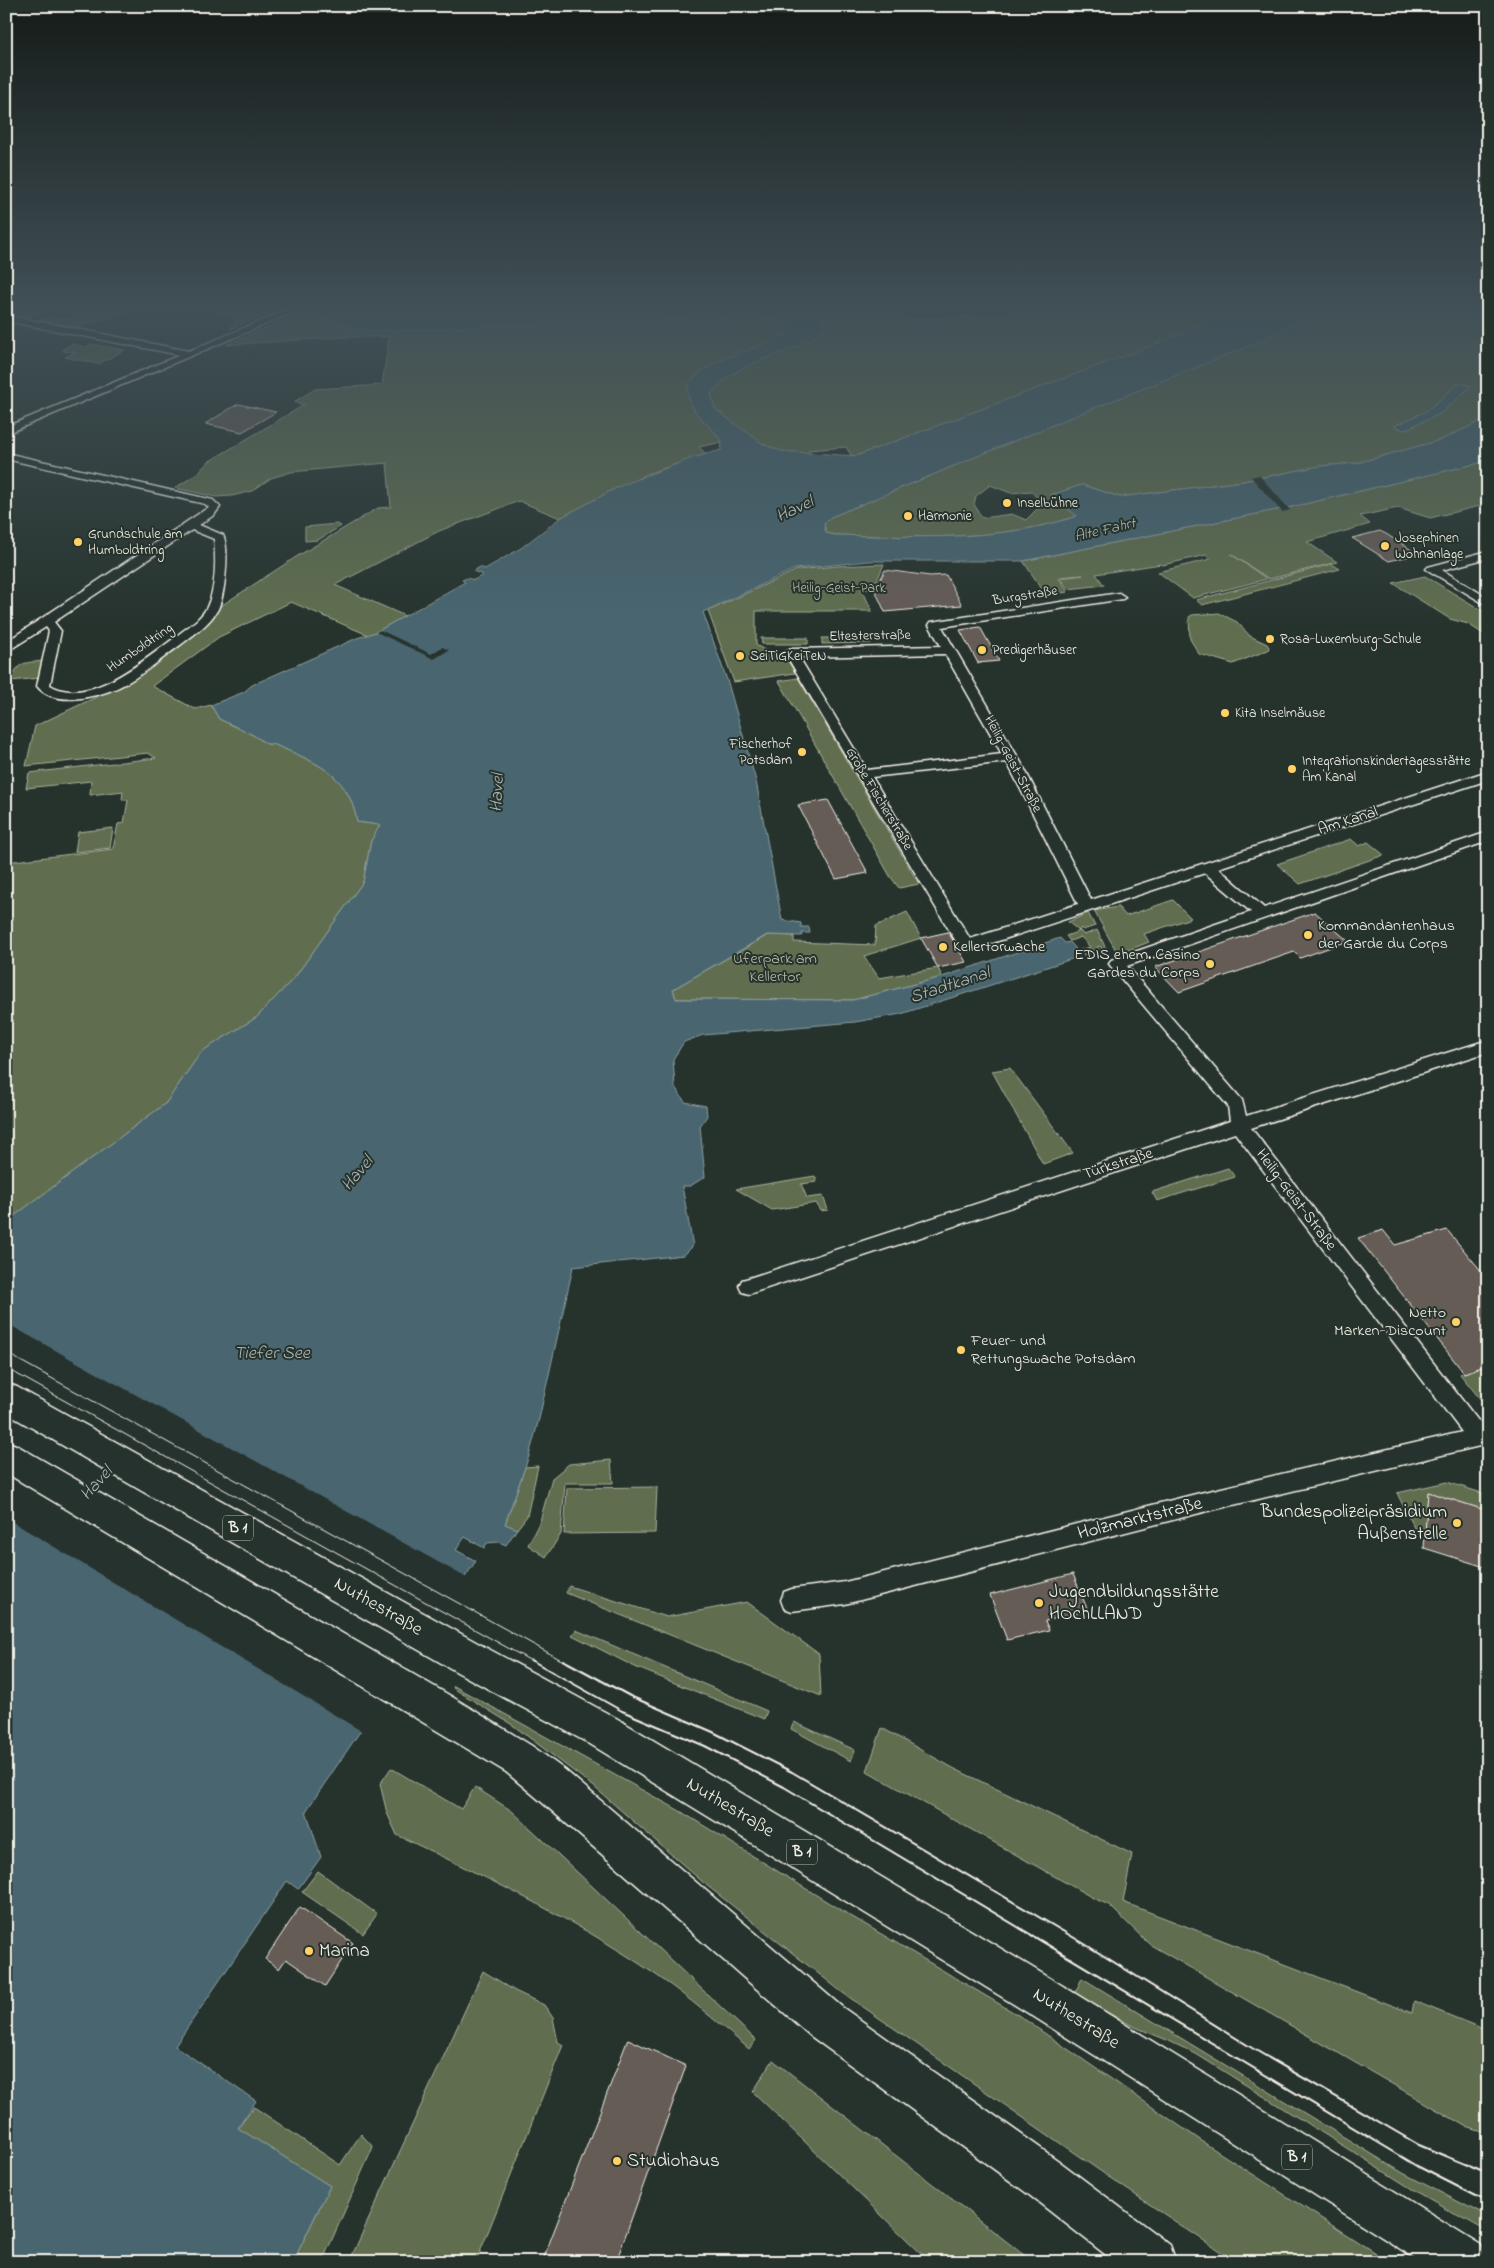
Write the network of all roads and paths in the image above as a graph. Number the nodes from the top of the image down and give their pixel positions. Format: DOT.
graph roads {
  1 [pos="47,414"];
  2 [pos="6,431"];
  3 [pos="6,456"];
  4 [pos="191,526"];
  5 [pos="1488,554"];
  6 [pos="1119,597"];
  7 [pos="1488,603"];
  8 [pos="47,621"];
  9 [pos="935,625"];
  10 [pos="6,648"];
  11 [pos="950,650"];
  12 [pos="792,653"];
  13 [pos="1011,757"];
  14 [pos="864,774"];
  15 [pos="1488,776"];
  16 [pos="1488,836"];
  17 [pos="1208,867"];
  18 [pos="1086,906"];
  19 [pos="1261,913"];
  20 [pos="966,946"];
  21 [pos="1488,1046"];
  22 [pos="1239,1125"];
  23 [pos="748,1286"];
  24 [pos="6,1397"];
  25 [pos="1483,1436"];
  26 [pos="6,1456"];
  27 [pos="792,1600"];
  28 [pos="1153,2262"];
  29 [pos="1464,2262"];
  1 -- 2 [label="street"];
  3 -- 4 [label="street"];
  4 -- 8 [label="street"];
  4 -- 8 [label="street, Humboldtring"];
  5 -- 7 [label="street"];
  6 -- 9 [label="street, Burgstraße"];
  8 -- 10 [label="street"];
  9 -- 11 [label="street, Heilig-Geist-Straße"];
  11 -- 12 [label="street, Eltesterstraße"];
  11 -- 13 [label="street, Heilig-Geist-Straße"];
  12 -- 14 [label="street, Große Fischerstraße"];
  13 -- 14 [label="street"];
  13 -- 18 [label="street, Heilig-Geist-Straße"];
  14 -- 20 [label="street, Große Fischerstraße"];
  15 -- 17 [label="street, Am Kanal"];
  16 -- 19 [label="street"];
  17 -- 18 [label="street, Am Kanal"];
  17 -- 19 [label="street"];
  18 -- 20 [label="street, Am Kanal"];
  19 -- 22 [label="street, Heilig-Geist-Straße"];
  21 -- 22 [label="street, Türkstraße"];
  22 -- 23 [label="street, Türkstraße"];
  22 -- 25 [label="street, Heilig-Geist-Straße"];
  24 -- 29 [label="highway, Nuthestraße / B 1"];
  25 -- 27 [label="street, Holzmarktstraße"];
  26 -- 28 [label="highway"];
}
